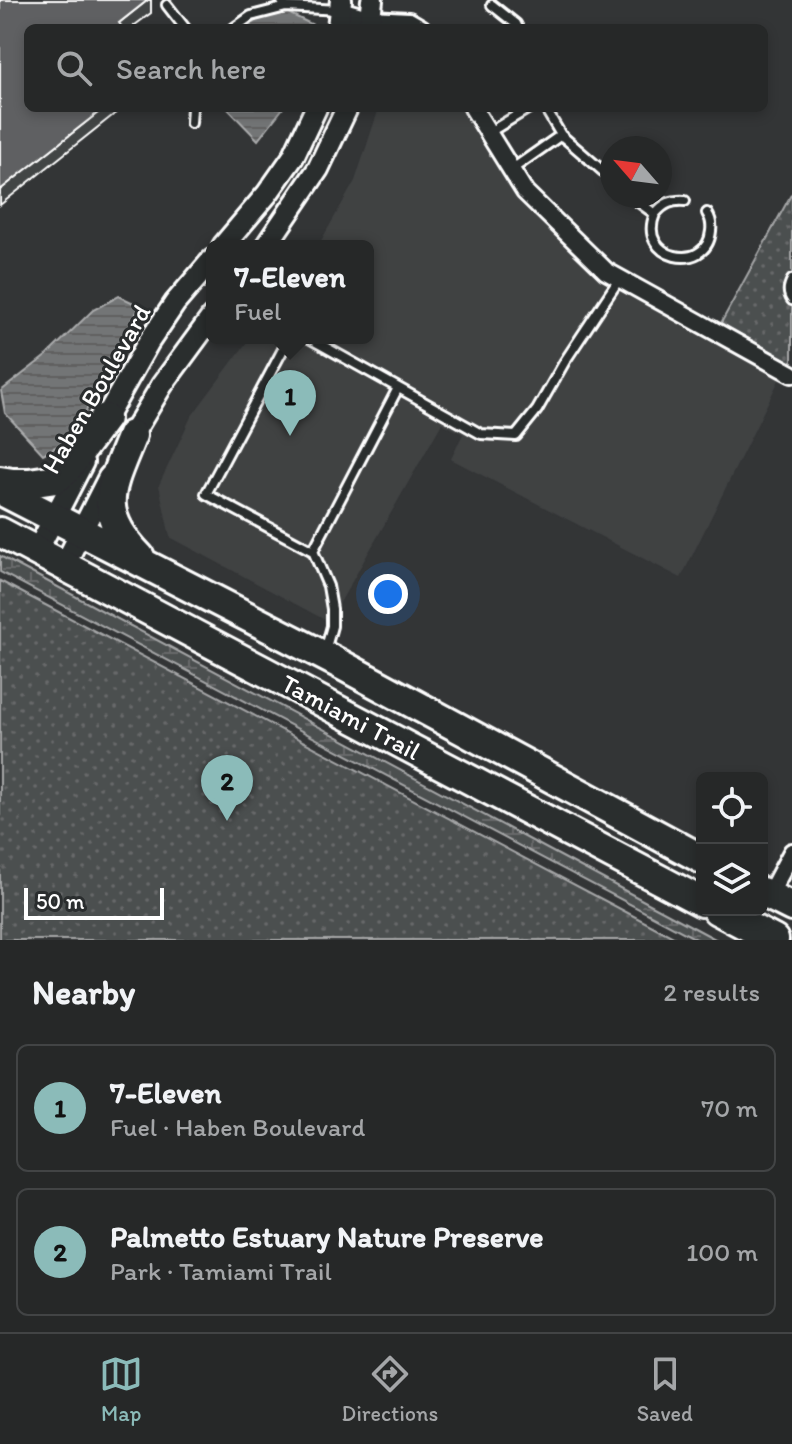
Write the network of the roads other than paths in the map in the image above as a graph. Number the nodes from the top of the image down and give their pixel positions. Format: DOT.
graph roads {
  1 [pos="168,2"];
  2 [pos="284,4"];
  3 [pos="492,5"];
  4 [pos="340,13"];
  5 [pos="370,16"];
  6 [pos="182,24"];
  7 [pos="240,24"];
  8 [pos="414,24"];
  9 [pos="516,24"];
  10 [pos="192,112"];
  11 [pos="314,112"];
  12 [pos="345,112"];
  13 [pos="475,112"];
  14 [pos="522,112"];
  15 [pos="550,112"];
  16 [pos="191,123"];
  17 [pos="488,133"];
  18 [pos="561,135"];
  19 [pos="600,169"];
  20 [pos="511,171"];
  21 [pos="685,201"];
  22 [pos="647,208"];
  23 [pos="707,213"];
  24 [pos="655,214"];
  25 [pos="228,240"];
  26 [pos="270,240"];
  27 [pos="206,267"];
  28 [pos="620,278"];
  29 [pos="792,280"];
  30 [pos="792,300"];
  31 [pos="206,325"];
  32 [pos="286,344"];
  33 [pos="320,344"];
  34 [pos="792,374"];
  35 [pos="398,388"];
  36 [pos="105,418"];
  37 [pos="132,435"];
  38 [pos="0,481"];
  39 [pos="0,490"];
  40 [pos="54,518"];
  41 [pos="0,532"];
  42 [pos="80,532"];
  43 [pos="37,551"];
  44 [pos="313,551"];
  45 [pos="64,566"];
  46 [pos="152,569"];
  47 [pos="323,656"];
  48 [pos="792,852"];
  49 [pos="696,856"];
  50 [pos="774,898"];
  51 [pos="696,899"];
  52 [pos="728,916"];
  53 [pos="774,940"];
  1 -- 6 [label="lane"];
  2 -- 4 [label="lane"];
  2 -- 7 [label="lane"];
  3 -- 9 [label="lane"];
  4 -- 5 [label="street"];
  5 -- 8 [label="street"];
  10 -- 16 [label="lane"];
  11 -- 25 [label="street"];
  12 -- 26 [label="street"];
  13 -- 17 [label="street"];
  14 -- 17 [label="lane"];
  15 -- 18 [label="lane"];
  17 -- 20 [label="street"];
  18 -- 19 [label="lane"];
  18 -- 20 [label="lane"];
  20 -- 28 [label="street"];
  21 -- 24 [label="lane"];
  22 -- 24 [label="lane"];
  23 -- 24 [label="lane"];
  27 -- 36 [label="street, Haben Boulevard"];
  28 -- 34 [label="street"];
  28 -- 35 [label="lane"];
  29 -- 30 [label="lane"];
  31 -- 37 [label="street, Haben Boulevard"];
  32 -- 44 [label="lane"];
  33 -- 35 [label="lane"];
  35 -- 44 [label="lane"];
  36 -- 38 [label="highway"];
  36 -- 40 [label="street, Haben Boulevard"];
  37 -- 42 [label="street, Haben Boulevard"];
  37 -- 46 [label="highway"];
  39 -- 40 [label="highway, Tamiami Trail"];
  40 -- 42 [label="highway, Tamiami Trail"];
  40 -- 43 [label="street, Haben Boulevard"];
  41 -- 43 [label="highway, Tamiami Trail"];
  42 -- 45 [label="street, Haben Boulevard"];
  42 -- 46 [label="highway, Tamiami Trail"];
  43 -- 45 [label="highway, Tamiami Trail"];
  44 -- 47 [label="lane"];
  45 -- 51 [label="highway, Tamiami Trail"];
  46 -- 47 [label="highway, Tamiami Trail"];
  47 -- 49 [label="highway, Tamiami Trail"];
  48 -- 50 [label="street"];
  52 -- 53 [label="highway"];
}
